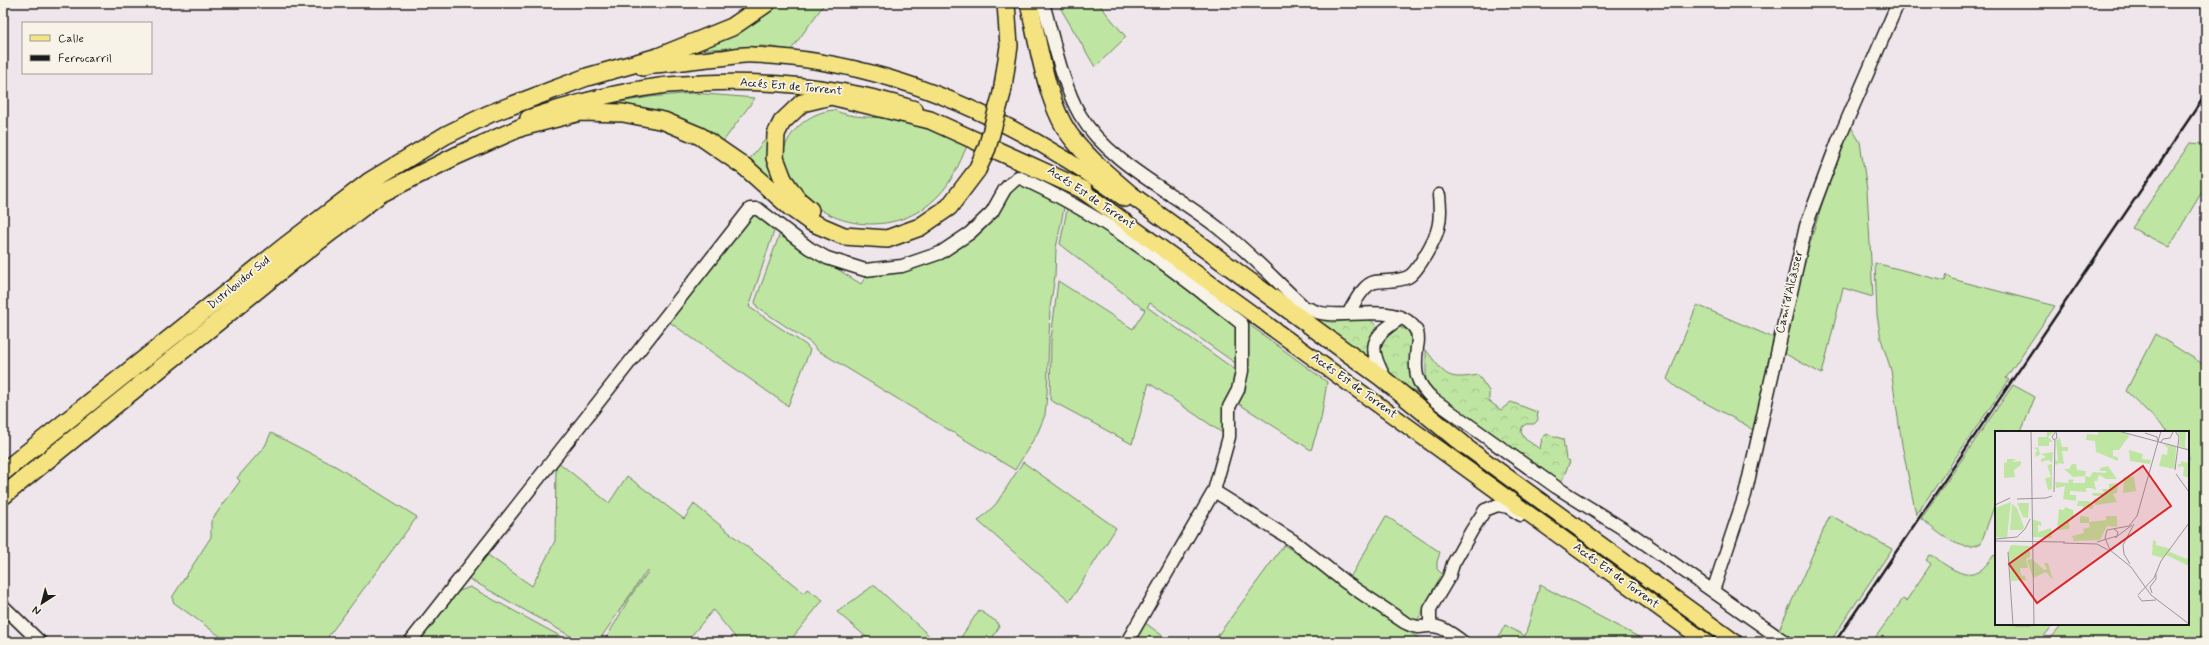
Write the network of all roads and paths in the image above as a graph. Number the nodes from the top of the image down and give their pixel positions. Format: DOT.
graph roads {
  1 [pos="767,3"];
  2 [pos="998,3"];
  3 [pos="1006,3"];
  4 [pos="1029,3"];
  5 [pos="1043,3"];
  6 [pos="1898,3"];
  7 [pos="998,92"];
  8 [pos="489,114"];
  9 [pos="972,168"];
  10 [pos="1084,190"];
  11 [pos="380,194"];
  12 [pos="1439,195"];
  13 [pos="1369,313"];
  14 [pos="1348,314"];
  15 [pos="1401,318"];
  16 [pos="1379,333"];
  17 [pos="1388,383"];
  18 [pos="1464,445"];
  19 [pos="3,472"];
  20 [pos="1214,491"];
  21 [pos="3,496"];
  22 [pos="1590,558"];
  23 [pos="1713,591"];
  24 [pos="3,606"];
  25 [pos="1430,626"];
  26 [pos="40,642"];
  27 [pos="410,642"];
  28 [pos="1127,642"];
  29 [pos="1463,642"];
  30 [pos="1706,642"];
  31 [pos="1735,642"];
  32 [pos="1785,642"];
  1 -- 8 [label="highway, Distribuïdor Sud"];
  2 -- 7 [label="highway"];
  3 -- 7 [label="highway"];
  4 -- 17 [label="highway"];
  5 -- 14 [label="street"];
  6 -- 23 [label="street, Camí d'Alcàsser"];
  7 -- 9 [label="highway, bridge"];
  8 -- 18 [label="main road, Accés Est de Torrent"];
  8 -- 19 [label="highway, Distribuïdor Sud"];
  9 -- 10 [label="highway"];
  9 -- 11 [label="highway, Distribuïdor Sud"];
  10 -- 11 [label="main road, Accés Est de Torrent"];
  10 -- 22 [label="main road, Accés Est de Torrent"];
  11 -- 21 [label="highway, Distribuïdor Sud"];
  12 -- 14 [label="street"];
  13 -- 14 [label="street"];
  13 -- 15 [label="street"];
  13 -- 16 [label="street"];
  15 -- 16 [label="street"];
  15 -- 23 [label="street"];
  16 -- 17 [label="street"];
  17 -- 18 [label="highway"];
  18 -- 31 [label="main road, Accés Est de Torrent"];
  20 -- 25 [label="street"];
  20 -- 27 [label="street"];
  20 -- 28 [label="street"];
  22 -- 25 [label="street"];
  22 -- 30 [label="main road, Accés Est de Torrent"];
  23 -- 32 [label="street"];
  24 -- 26 [label="street"];
  25 -- 29 [label="street"];
}
